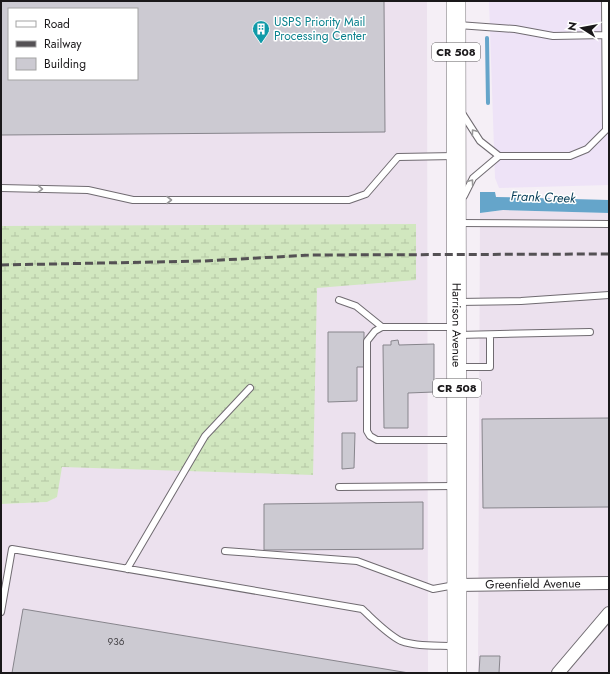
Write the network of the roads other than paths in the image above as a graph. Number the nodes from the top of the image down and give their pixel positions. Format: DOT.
graph roads {
  1 [pos="456,1"];
  2 [pos="605,1"];
  3 [pos="456,24"];
  4 [pos="606,35"];
  5 [pos="456,103"];
  6 [pos="607,130"];
  7 [pos="456,156"];
  8 [pos="499,156"];
  9 [pos="1,188"];
  10 [pos="456,219"];
  11 [pos="609,224"];
  12 [pos="609,295"];
  13 [pos="339,300"];
  14 [pos="456,302"];
  15 [pos="382,327"];
  16 [pos="457,331"];
  17 [pos="590,332"];
  18 [pos="490,335"];
  19 [pos="457,367"];
  20 [pos="250,388"];
  21 [pos="457,440"];
  22 [pos="457,486"];
  23 [pos="340,487"];
  24 [pos="225,551"];
  25 [pos="127,569"];
  26 [pos="609,583"];
  27 [pos="456,585"];
  28 [pos="1,612"];
  29 [pos="609,613"];
  30 [pos="457,646"];
  31 [pos="457,673"];
  32 [pos="558,673"];
  1 -- 3 [label="main road, Harrison Avenue / CR 508"];
  2 -- 4 [label="lane"];
  3 -- 4 [label="lane"];
  3 -- 5 [label="main road, Harrison Avenue / CR 508"];
  4 -- 6 [label="lane"];
  5 -- 7 [label="main road, Harrison Avenue / CR 508"];
  8 -- 5 [label="lane, one-way"];
  6 -- 8 [label="lane"];
  9 -- 7 [label="lane, one-way"];
  7 -- 10 [label="main road, Harrison Avenue / CR 508"];
  10 -- 8 [label="lane, one-way"];
  10 -- 11 [label="lane"];
  10 -- 14 [label="main road, Harrison Avenue / CR 508"];
  12 -- 14 [label="lane"];
  13 -- 15 [label="lane"];
  14 -- 16 [label="main road, Harrison Avenue / CR 508"];
  15 -- 16 [label="lane"];
  15 -- 21 [label="lane"];
  16 -- 18 [label="lane"];
  16 -- 19 [label="main road, Harrison Avenue / CR 508"];
  17 -- 18 [label="lane"];
  18 -- 19 [label="lane"];
  19 -- 21 [label="main road, Harrison Avenue / CR 508"];
  20 -- 25 [label="lane"];
  21 -- 22 [label="main road, Harrison Avenue / CR 508"];
  22 -- 23 [label="lane"];
  22 -- 27 [label="main road, Harrison Avenue / CR 508"];
  24 -- 27 [label="lane"];
  25 -- 28 [label="lane"];
  25 -- 30 [label="lane"];
  26 -- 27 [label="street, Greenfield Avenue"];
  27 -- 30 [label="main road, Harrison Avenue / CR 508"];
  29 -- 32 [label="street"];
  30 -- 31 [label="main road, Harrison Avenue / CR 508"];
}
